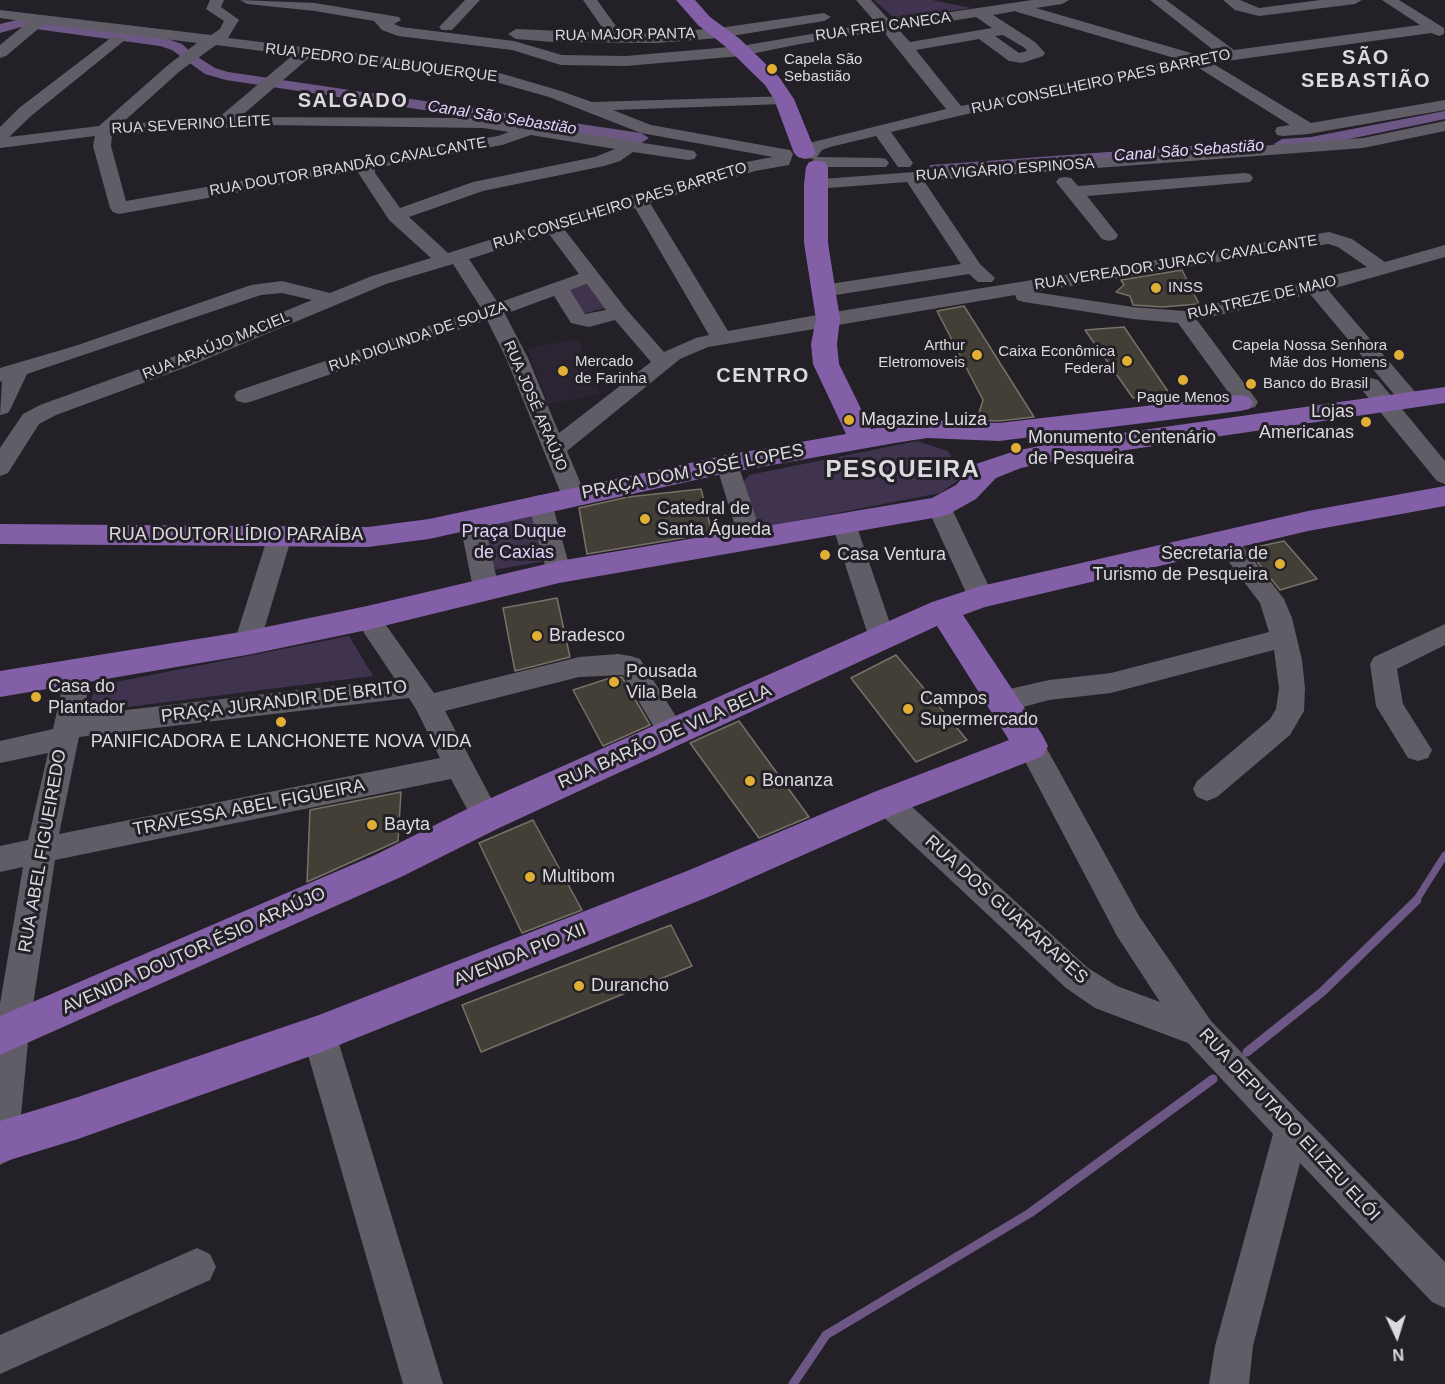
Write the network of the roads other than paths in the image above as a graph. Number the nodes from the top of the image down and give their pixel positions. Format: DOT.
graph roads {
  1 [pos="217,0"];
  2 [pos="247,0"];
  3 [pos="472,0"];
  4 [pos="590,0"];
  5 [pos="685,0"];
  6 [pos="990,0"];
  7 [pos="1062,0"];
  8 [pos="1157,0"];
  9 [pos="1355,0"];
  10 [pos="1391,0"];
  11 [pos="318,3"];
  12 [pos="1235,4"];
  13 [pos="867,5"];
  14 [pos="1017,8"];
  15 [pos="980,13"];
  16 [pos="0,14"];
  17 [pos="378,17"];
  18 [pos="36,23"];
  19 [pos="888,25"];
  20 [pos="447,27"];
  21 [pos="1004,30"];
  22 [pos="1442,32"];
  23 [pos="719,33"];
  24 [pos="983,35"];
  25 [pos="618,39"];
  26 [pos="117,40"];
  27 [pos="210,42"];
  28 [pos="906,47"];
  29 [pos="741,51"];
  30 [pos="0,53"];
  31 [pos="305,53"];
  32 [pos="1230,55"];
  33 [pos="1197,60"];
  34 [pos="558,77"];
  35 [pos="784,99"];
  36 [pos="1445,105"];
  37 [pos="589,106"];
  38 [pos="957,112"];
  39 [pos="223,122"];
  40 [pos="1445,126"];
  41 [pos="1308,129"];
  42 [pos="104,130"];
  43 [pos="530,130"];
  44 [pos="881,131"];
  45 [pos="0,136"];
  46 [pos="1445,136"];
  47 [pos="1364,142"];
  48 [pos="0,143"];
  49 [pos="630,146"];
  50 [pos="368,163"];
  51 [pos="804,163"];
  52 [pos="752,166"];
  53 [pos="1053,167"];
  54 [pos="908,170"];
  55 [pos="1244,178"];
  56 [pos="1075,192"];
  57 [pos="639,199"];
  58 [pos="396,216"];
  59 [pos="552,226"];
  60 [pos="1109,235"];
  61 [pos="1445,251"];
  62 [pos="451,257"];
  63 [pos="973,268"];
  64 [pos="1382,268"];
  65 [pos="591,276"];
  66 [pos="559,288"];
  67 [pos="1315,288"];
  68 [pos="823,291"];
  69 [pos="999,292"];
  70 [pos="331,299"];
  71 [pos="493,311"];
  72 [pos="619,313"];
  73 [pos="1184,317"];
  74 [pos="828,319"];
  75 [pos="722,339"];
  76 [pos="663,363"];
  77 [pos="9,372"];
  78 [pos="1445,376"];
  79 [pos="1390,393"];
  80 [pos="1445,395"];
  81 [pos="245,396"];
  82 [pos="1247,402"];
  83 [pos="0,408"];
  84 [pos="953,429"];
  85 [pos="862,439"];
  86 [pos="554,449"];
  87 [pos="728,464"];
  88 [pos="0,468"];
  89 [pos="986,471"];
  90 [pos="1445,476"];
  91 [pos="574,496"];
  92 [pos="1445,496"];
  93 [pos="540,503"];
  94 [pos="939,507"];
  95 [pos="471,519"];
  96 [pos="844,524"];
  97 [pos="0,534"];
  98 [pos="280,536"];
  99 [pos="751,539"];
  100 [pos="1225,541"];
  101 [pos="559,572"];
  102 [pos="486,588"];
  103 [pos="981,597"];
  104 [pos="944,610"];
  105 [pos="367,618"];
  106 [pos="1445,634"];
  107 [pos="882,638"];
  108 [pos="1283,638"];
  109 [pos="247,643"];
  110 [pos="80,671"];
  111 [pos="0,684"];
  112 [pos="422,696"];
  113 [pos="1001,702"];
  114 [pos="65,733"];
  115 [pos="673,734"];
  116 [pos="1031,746"];
  117 [pos="1418,750"];
  118 [pos="0,752"];
  119 [pos="458,766"];
  120 [pos="1207,789"];
  121 [pos="887,802"];
  122 [pos="486,817"];
  123 [pos="41,851"];
  124 [pos="0,859"];
  125 [pos="388,866"];
  126 [pos="1199,1032"];
  127 [pos="6,1034"];
  128 [pos="319,1034"];
  129 [pos="1291,1130"];
  130 [pos="0,1142"];
  131 [pos="0,1147"];
  132 [pos="197,1267"];
  133 [pos="1445,1289"];
  134 [pos="0,1355"];
  135 [pos="423,1384"];
  136 [pos="1229,1384"];
  1 -- 27 [label="street"];
  2 -- 11 [label="street, RUA MAJOR PANTA"];
  3 -- 20 [label="street"];
  4 -- 25 [label="street"];
  5 -- 23 [label="main road"];
  6 -- 14 [label="street"];
  7 -- 14 [label="street, RUA FREI CANECA"];
  8 -- 32 [label="street"];
  9 -- 12 [label="street"];
  10 -- 22 [label="street"];
  11 -- 17 [label="street, RUA MAJOR PANTA"];
  13 -- 19 [label="street"];
  13 -- 23 [label="street, RUA MAJOR PANTA"];
  14 -- 15 [label="street, RUA FREI CANECA"];
  14 -- 33 [label="street"];
  15 -- 19 [label="street, RUA FREI CANECA"];
  15 -- 21 [label="street"];
  16 -- 18 [label="street, RUA PEDRO DE ALBUQUERQUE"];
  17 -- 20 [label="street, RUA MAJOR PANTA"];
  17 -- 34 [label="street, RUA MAJOR PANTA"];
  18 -- 27 [label="street, RUA PEDRO DE ALBUQUERQUE"];
  18 -- 30 [label="street"];
  19 -- 28 [label="street"];
  19 -- 29 [label="street, RUA FREI CANECA"];
  20 -- 25 [label="street, RUA MAJOR PANTA"];
  21 -- 24 [label="street"];
  21 -- 24 [label="street"];
  22 -- 32 [label="street, RUA CONSELHEIRO PAES BARRETO"];
  23 -- 25 [label="street, RUA MAJOR PANTA"];
  23 -- 29 [label="main road"];
  24 -- 28 [label="street"];
  26 -- 45 [label="street"];
  27 -- 31 [label="street, RUA PEDRO DE ALBUQUERQUE"];
  27 -- 42 [label="street"];
  28 -- 38 [label="street"];
  29 -- 34 [label="street, RUA MAJOR PANTA"];
  29 -- 35 [label="main road"];
  31 -- 34 [label="street, RUA PEDRO DE ALBUQUERQUE"];
  31 -- 39 [label="street"];
  32 -- 33 [label="street, RUA CONSELHEIRO PAES BARRETO"];
  33 -- 38 [label="street, RUA CONSELHEIRO PAES BARRETO"];
  33 -- 41 [label="street"];
  34 -- 37 [label="street, RUA PEDRO DE ALBUQUERQUE"];
  35 -- 37 [label="street"];
  35 -- 51 [label="main road"];
  36 -- 41 [label="street, RUA VIGÁRIO ESPINOSA"];
  37 -- 51 [label="street, RUA PEDRO DE ALBUQUERQUE"];
  38 -- 44 [label="street, RUA CONSELHEIRO PAES BARRETO"];
  39 -- 42 [label="street, RUA SEVERINO LEITE"];
  39 -- 43 [label="street, RUA SEVERINO LEITE"];
  40 -- 47 [label="street, RUA VIGÁRIO ESPINOSA"];
  41 -- 54 [label="street, RUA VIGÁRIO ESPINOSA"];
  42 -- 48 [label="street, RUA SEVERINO LEITE"];
  42 -- 50 [label="street, RUA DOUTOR BRANDÃO CAVALCANTE"];
  43 -- 49 [label="street, RUA DOUTOR BRANDÃO CAVALCANTE"];
  43 -- 50 [label="street, RUA DOUTOR BRANDÃO CAVALCANTE"];
  44 -- 51 [label="street, RUA CONSELHEIRO PAES BARRETO"];
  44 -- 54 [label="street"];
  46 -- 47 [label="street"];
  47 -- 53 [label="street, RUA VIGÁRIO ESPINOSA"];
  49 -- 52 [label="street, RUA DOUTOR BRANDÃO CAVALCANTE"];
  49 -- 58 [label="street"];
  50 -- 58 [label="street, RUA JOSÉ ARAÚJO"];
  51 -- 52 [label="street, RUA CONSELHEIRO PAES BARRETO"];
  51 -- 54 [label="street, RUA VIGÁRIO ESPINOSA"];
  51 -- 68 [label="main road"];
  52 -- 57 [label="street, RUA CONSELHEIRO PAES BARRETO"];
  53 -- 54 [label="street, RUA VIGÁRIO ESPINOSA"];
  53 -- 56 [label="street"];
  54 -- 63 [label="street"];
  55 -- 56 [label="street"];
  56 -- 60 [label="street"];
  57 -- 59 [label="street, RUA CONSELHEIRO PAES BARRETO"];
  57 -- 75 [label="street"];
  58 -- 62 [label="street, RUA JOSÉ ARAÚJO"];
  59 -- 62 [label="street, RUA CONSELHEIRO PAES BARRETO"];
  59 -- 65 [label="street"];
  61 -- 64 [label="street, RUA TREZE DE MAIO"];
  62 -- 70 [label="street, RUA ARAÚJO MACIEL"];
  62 -- 71 [label="street, RUA JOSÉ ARAÚJO"];
  63 -- 68 [label="street"];
  63 -- 69 [label="street"];
  64 -- 67 [label="street, RUA TREZE DE MAIO"];
  64 -- 69 [label="street, RUA VEREADOR JURACY CAVALCANTE"];
  65 -- 66 [label="street, RUA DIOLINDA DE SOUZA"];
  65 -- 72 [label="street"];
  66 -- 71 [label="street, RUA DIOLINDA DE SOUZA"];
  66 -- 72 [label="street"];
  67 -- 73 [label="street, RUA TREZE DE MAIO"];
  67 -- 79 [label="street"];
  68 -- 74 [label="main road"];
  69 -- 73 [label="street, RUA TREZE DE MAIO"];
  69 -- 74 [label="street, RUA VEREADOR JURACY CAVALCANTE"];
  70 -- 77 [label="street"];
  70 -- 88 [label="street, RUA ARAÚJO MACIEL"];
  71 -- 81 [label="street, RUA DIOLINDA DE SOUZA"];
  71 -- 86 [label="street, RUA JOSÉ ARAÚJO"];
  72 -- 76 [label="street"];
  73 -- 82 [label="street"];
  74 -- 75 [label="street, RUA VEREADOR JURACY CAVALCANTE"];
  74 -- 85 [label="main road"];
  75 -- 76 [label="street, RUA VEREADOR JURACY CAVALCANTE"];
  76 -- 86 [label="street, RUA VEREADOR JURACY CAVALCANTE"];
  77 -- 83 [label="street"];
  78 -- 79 [label="main road"];
  79 -- 80 [label="main road"];
  79 -- 82 [label="main road, PRAÇA DOM JOSÉ LOPES"];
  79 -- 89 [label="main road"];
  79 -- 90 [label="street"];
  82 -- 84 [label="main road, PRAÇA DOM JOSÉ LOPES"];
  84 -- 85 [label="main road, PRAÇA DOM JOSÉ LOPES"];
  84 -- 89 [label="main road"];
  85 -- 87 [label="main road, PRAÇA DOM JOSÉ LOPES"];
  86 -- 91 [label="street, RUA JOSÉ ARAÚJO"];
  87 -- 91 [label="main road, PRAÇA DOM JOSÉ LOPES"];
  87 -- 99 [label="street"];
  89 -- 94 [label="main road"];
  91 -- 93 [label="main road, PRAÇA DOM JOSÉ LOPES"];
  92 -- 100 [label="main road, RUA BARÃO DE VILA BELA"];
  93 -- 95 [label="main road, PRAÇA DOM JOSÉ LOPES"];
  93 -- 101 [label="street"];
  94 -- 96 [label="main road"];
  94 -- 103 [label="street"];
  95 -- 98 [label="main road, RUA DOUTOR LÍDIO PARAÍBA"];
  95 -- 102 [label="street"];
  96 -- 99 [label="main road"];
  96 -- 107 [label="street"];
  97 -- 98 [label="main road, RUA DOUTOR LÍDIO PARAÍBA"];
  98 -- 109 [label="street"];
  99 -- 101 [label="main road"];
  100 -- 103 [label="main road, RUA BARÃO DE VILA BELA"];
  100 -- 108 [label="street"];
  101 -- 102 [label="main road"];
  102 -- 105 [label="main road"];
  103 -- 104 [label="main road, RUA BARÃO DE VILA BELA"];
  104 -- 107 [label="main road, RUA BARÃO DE VILA BELA"];
  104 -- 113 [label="main road, RUA DEPUTADO ELIZEU ELÓI"];
  105 -- 109 [label="main road"];
  105 -- 112 [label="street, PRAÇA JURANDIR DE BRITO"];
  106 -- 117 [label="street"];
  107 -- 115 [label="main road, RUA BARÃO DE VILA BELA"];
  108 -- 113 [label="street"];
  108 -- 120 [label="street"];
  109 -- 110 [label="main road"];
  110 -- 111 [label="main road"];
  110 -- 114 [label="street, RUA ABEL FIGUEIREDO"];
  112 -- 114 [label="street, PRAÇA JURANDIR DE BRITO"];
  112 -- 115 [label="street"];
  112 -- 119 [label="street"];
  113 -- 116 [label="main road, RUA DEPUTADO ELIZEU ELÓI"];
  114 -- 118 [label="street, PRAÇA JURANDIR DE BRITO"];
  114 -- 123 [label="street, RUA ABEL FIGUEIREDO"];
  115 -- 122 [label="main road, RUA BARÃO DE VILA BELA"];
  116 -- 121 [label="main road, AVENIDA PIO XII"];
  116 -- 126 [label="street, RUA DEPUTADO ELIZEU ELÓI"];
  119 -- 122 [label="street"];
  119 -- 123 [label="street, TRAVESSA ABEL FIGUEIRA"];
  121 -- 126 [label="street, RUA DOS GUARARAPES"];
  121 -- 128 [label="main road, AVENIDA PIO XII"];
  122 -- 125 [label="main road, RUA BARÃO DE VILA BELA"];
  123 -- 124 [label="street, TRAVESSA ABEL FIGUEIRA"];
  123 -- 127 [label="street, RUA ABEL FIGUEIREDO"];
  125 -- 127 [label="main road, AVENIDA DOUTOR ÉSIO ARAÚJO"];
  126 -- 129 [label="street, RUA DEPUTADO ELIZEU ELÓI"];
  127 -- 130 [label="street, RUA ABEL FIGUEIREDO"];
  128 -- 130 [label="main road, AVENIDA PIO XII"];
  128 -- 135 [label="street"];
  129 -- 133 [label="street, RUA DEPUTADO ELIZEU ELÓI"];
  129 -- 136 [label="street"];
  130 -- 131 [label="street, RUA ABEL FIGUEIREDO"];
  132 -- 134 [label="street"];
}
